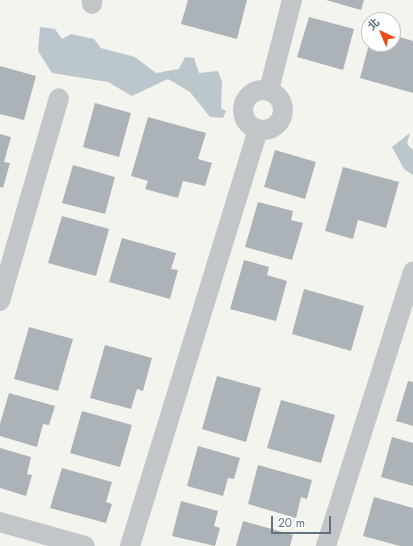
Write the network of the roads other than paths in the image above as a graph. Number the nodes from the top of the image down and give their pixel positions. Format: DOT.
graph roads {
  1 [pos="292,0"];
  2 [pos="269,90"];
  3 [pos="59,98"];
  4 [pos="258,129"];
  5 [pos="413,271"];
  6 [pos="0,302"];
  7 [pos="0,522"];
  8 [pos="85,546"];
  9 [pos="130,546"];
  10 [pos="326,546"];
  1 -- 2 [label="street"];
  2 -- 4 [label="street"];
  2 -- 4 [label="street"];
  3 -- 6 [label="street"];
  4 -- 9 [label="street"];
  5 -- 10 [label="street"];
  7 -- 8 [label="street"];
}
